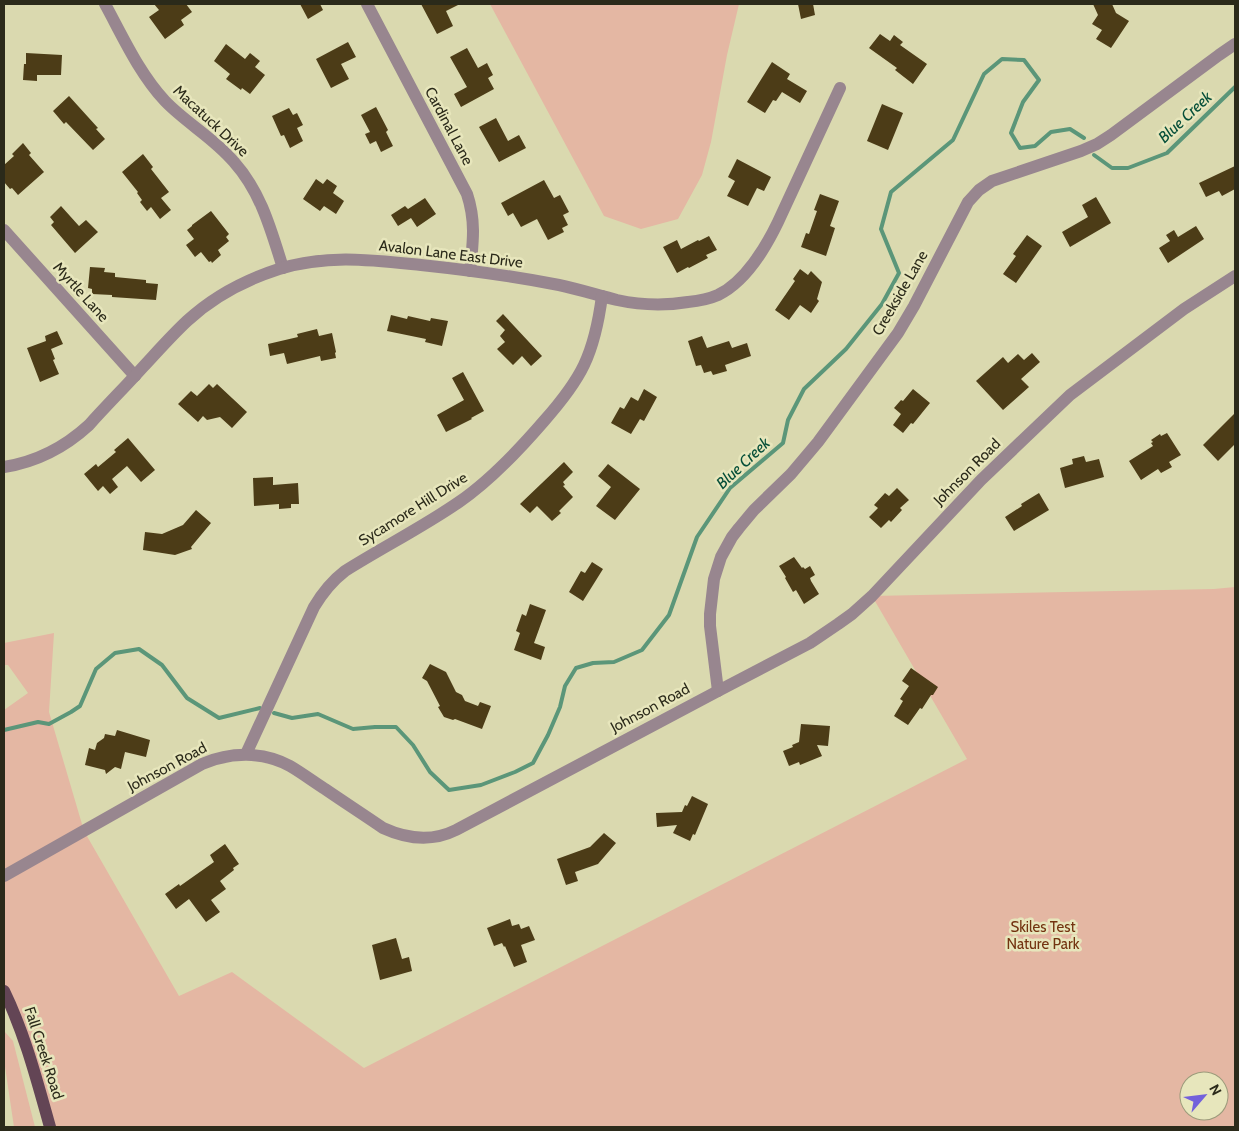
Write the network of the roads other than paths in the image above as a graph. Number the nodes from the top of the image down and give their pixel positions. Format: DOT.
graph roads {
  1 [pos="105,4"];
  2 [pos="366,4"];
  3 [pos="1235,44"];
  4 [pos="840,88"];
  5 [pos="4,230"];
  6 [pos="283,268"];
  7 [pos="470,271"];
  8 [pos="1235,276"];
  9 [pos="602,296"];
  10 [pos="135,376"];
  11 [pos="4,467"];
  12 [pos="718,691"];
  13 [pos="246,754"];
  14 [pos="4,876"];
  15 [pos="4,991"];
  16 [pos="50,1127"];
  1 -- 6 [label="street, Macatuck Drive"];
  2 -- 7 [label="street, Cardinal Lane"];
  3 -- 12 [label="street, Creekside Lane"];
  4 -- 9 [label="street, Avalon Lane East Drive"];
  5 -- 10 [label="street, Myrtle Lane"];
  6 -- 7 [label="street, Avalon Lane East Drive"];
  6 -- 10 [label="street, Avalon Lane East Drive"];
  7 -- 9 [label="street, Avalon Lane East Drive"];
  8 -- 12 [label="street, Johnson Road"];
  9 -- 13 [label="street, Sycamore Hill Drive"];
  10 -- 11 [label="street, Avalon Lane East Drive"];
  12 -- 13 [label="street, Johnson Road"];
  13 -- 14 [label="street, Johnson Road"];
  15 -- 16 [label="main road, Fall Creek Road"];
}
